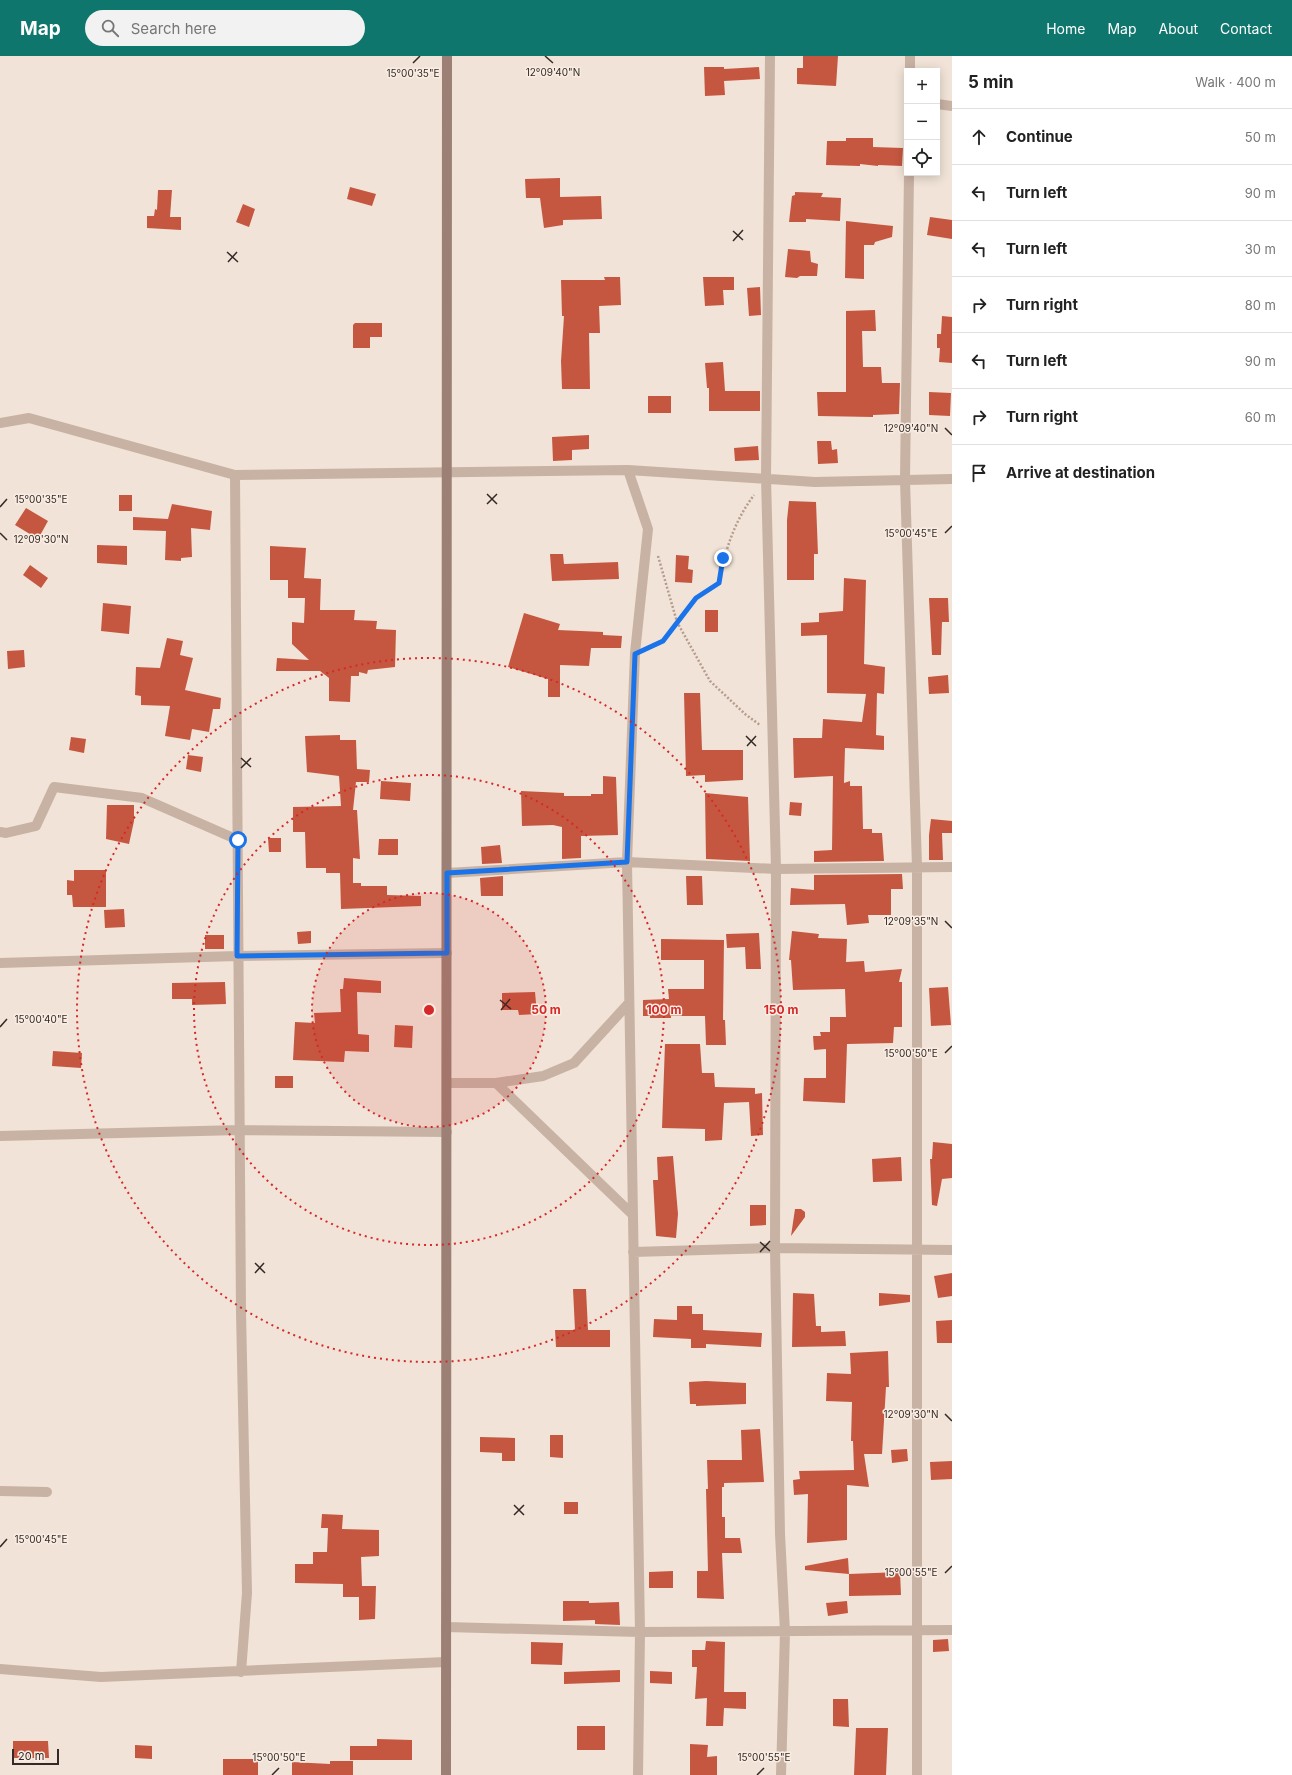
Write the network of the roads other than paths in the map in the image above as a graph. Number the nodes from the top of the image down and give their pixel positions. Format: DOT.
graph roads {
  1 [pos="447,56"];
  2 [pos="770,56"];
  3 [pos="910,56"];
  4 [pos="910,68"];
  5 [pos="940,104"];
  6 [pos="952,106"];
  7 [pos="909,176"];
  8 [pos="0,423"];
  9 [pos="628,470"];
  10 [pos="447,471"];
  11 [pos="234,475"];
  12 [pos="766,478"];
  13 [pos="952,479"];
  14 [pos="905,480"];
  15 [pos="0,832"];
  16 [pos="238,840"];
  17 [pos="627,862"];
  18 [pos="917,867"];
  19 [pos="952,867"];
  20 [pos="776,869"];
  21 [pos="447,873"];
  22 [pos="447,953"];
  23 [pos="237,956"];
  24 [pos="0,963"];
  25 [pos="629,1004"];
  26 [pos="496,1083"];
  27 [pos="446,1084"];
  28 [pos="240,1130"];
  29 [pos="447,1132"];
  30 [pos="0,1136"];
  31 [pos="632,1215"];
  32 [pos="775,1248"];
  33 [pos="918,1249"];
  34 [pos="952,1250"];
  35 [pos="633,1252"];
  36 [pos="0,1491"];
  37 [pos="47,1492"];
  38 [pos="446,1627"];
  39 [pos="918,1630"];
  40 [pos="952,1630"];
  41 [pos="640,1632"];
  42 [pos="785,1632"];
  43 [pos="446,1662"];
  44 [pos="0,1669"];
  45 [pos="240,1672"];
  46 [pos="446,1775"];
  47 [pos="638,1775"];
  48 [pos="782,1775"];
  49 [pos="918,1775"];
  1 -- 10 [label="street"];
  2 -- 12 [label="street"];
  3 -- 4 [label="street"];
  5 -- 6 [label="street"];
  7 -- 14 [label="street"];
  8 -- 11 [label="street"];
  9 -- 10 [label="street"];
  9 -- 12 [label="street"];
  9 -- 17 [label="street"];
  10 -- 11 [label="street"];
  10 -- 21 [label="street"];
  11 -- 16 [label="street"];
  12 -- 14 [label="street"];
  12 -- 20 [label="street"];
  13 -- 14 [label="street"];
  14 -- 18 [label="street"];
  15 -- 16 [label="street"];
  16 -- 23 [label="street"];
  17 -- 20 [label="street"];
  17 -- 21 [label="street"];
  17 -- 25 [label="street"];
  18 -- 19 [label="street"];
  18 -- 20 [label="street"];
  18 -- 33 [label="street"];
  20 -- 32 [label="street"];
  21 -- 22 [label="street"];
  22 -- 23 [label="street"];
  22 -- 27 [label="street"];
  23 -- 24 [label="street"];
  23 -- 28 [label="street"];
  25 -- 26 [label="street"];
  25 -- 31 [label="street"];
  26 -- 27 [label="street"];
  26 -- 31 [label="street"];
  27 -- 29 [label="street"];
  28 -- 29 [label="street"];
  28 -- 30 [label="street"];
  28 -- 45 [label="street"];
  29 -- 38 [label="street"];
  31 -- 35 [label="street"];
  32 -- 33 [label="street"];
  32 -- 35 [label="street"];
  32 -- 42 [label="street"];
  33 -- 34 [label="street"];
  33 -- 39 [label="street"];
  35 -- 41 [label="street"];
  36 -- 37 [label="street"];
  38 -- 41 [label="street"];
  38 -- 43 [label="street"];
  39 -- 40 [label="street"];
  39 -- 42 [label="street"];
  39 -- 49 [label="street"];
  41 -- 42 [label="street"];
  41 -- 47 [label="street"];
  42 -- 48 [label="street"];
  43 -- 45 [label="street"];
  43 -- 46 [label="street"];
  44 -- 45 [label="street"];
}
